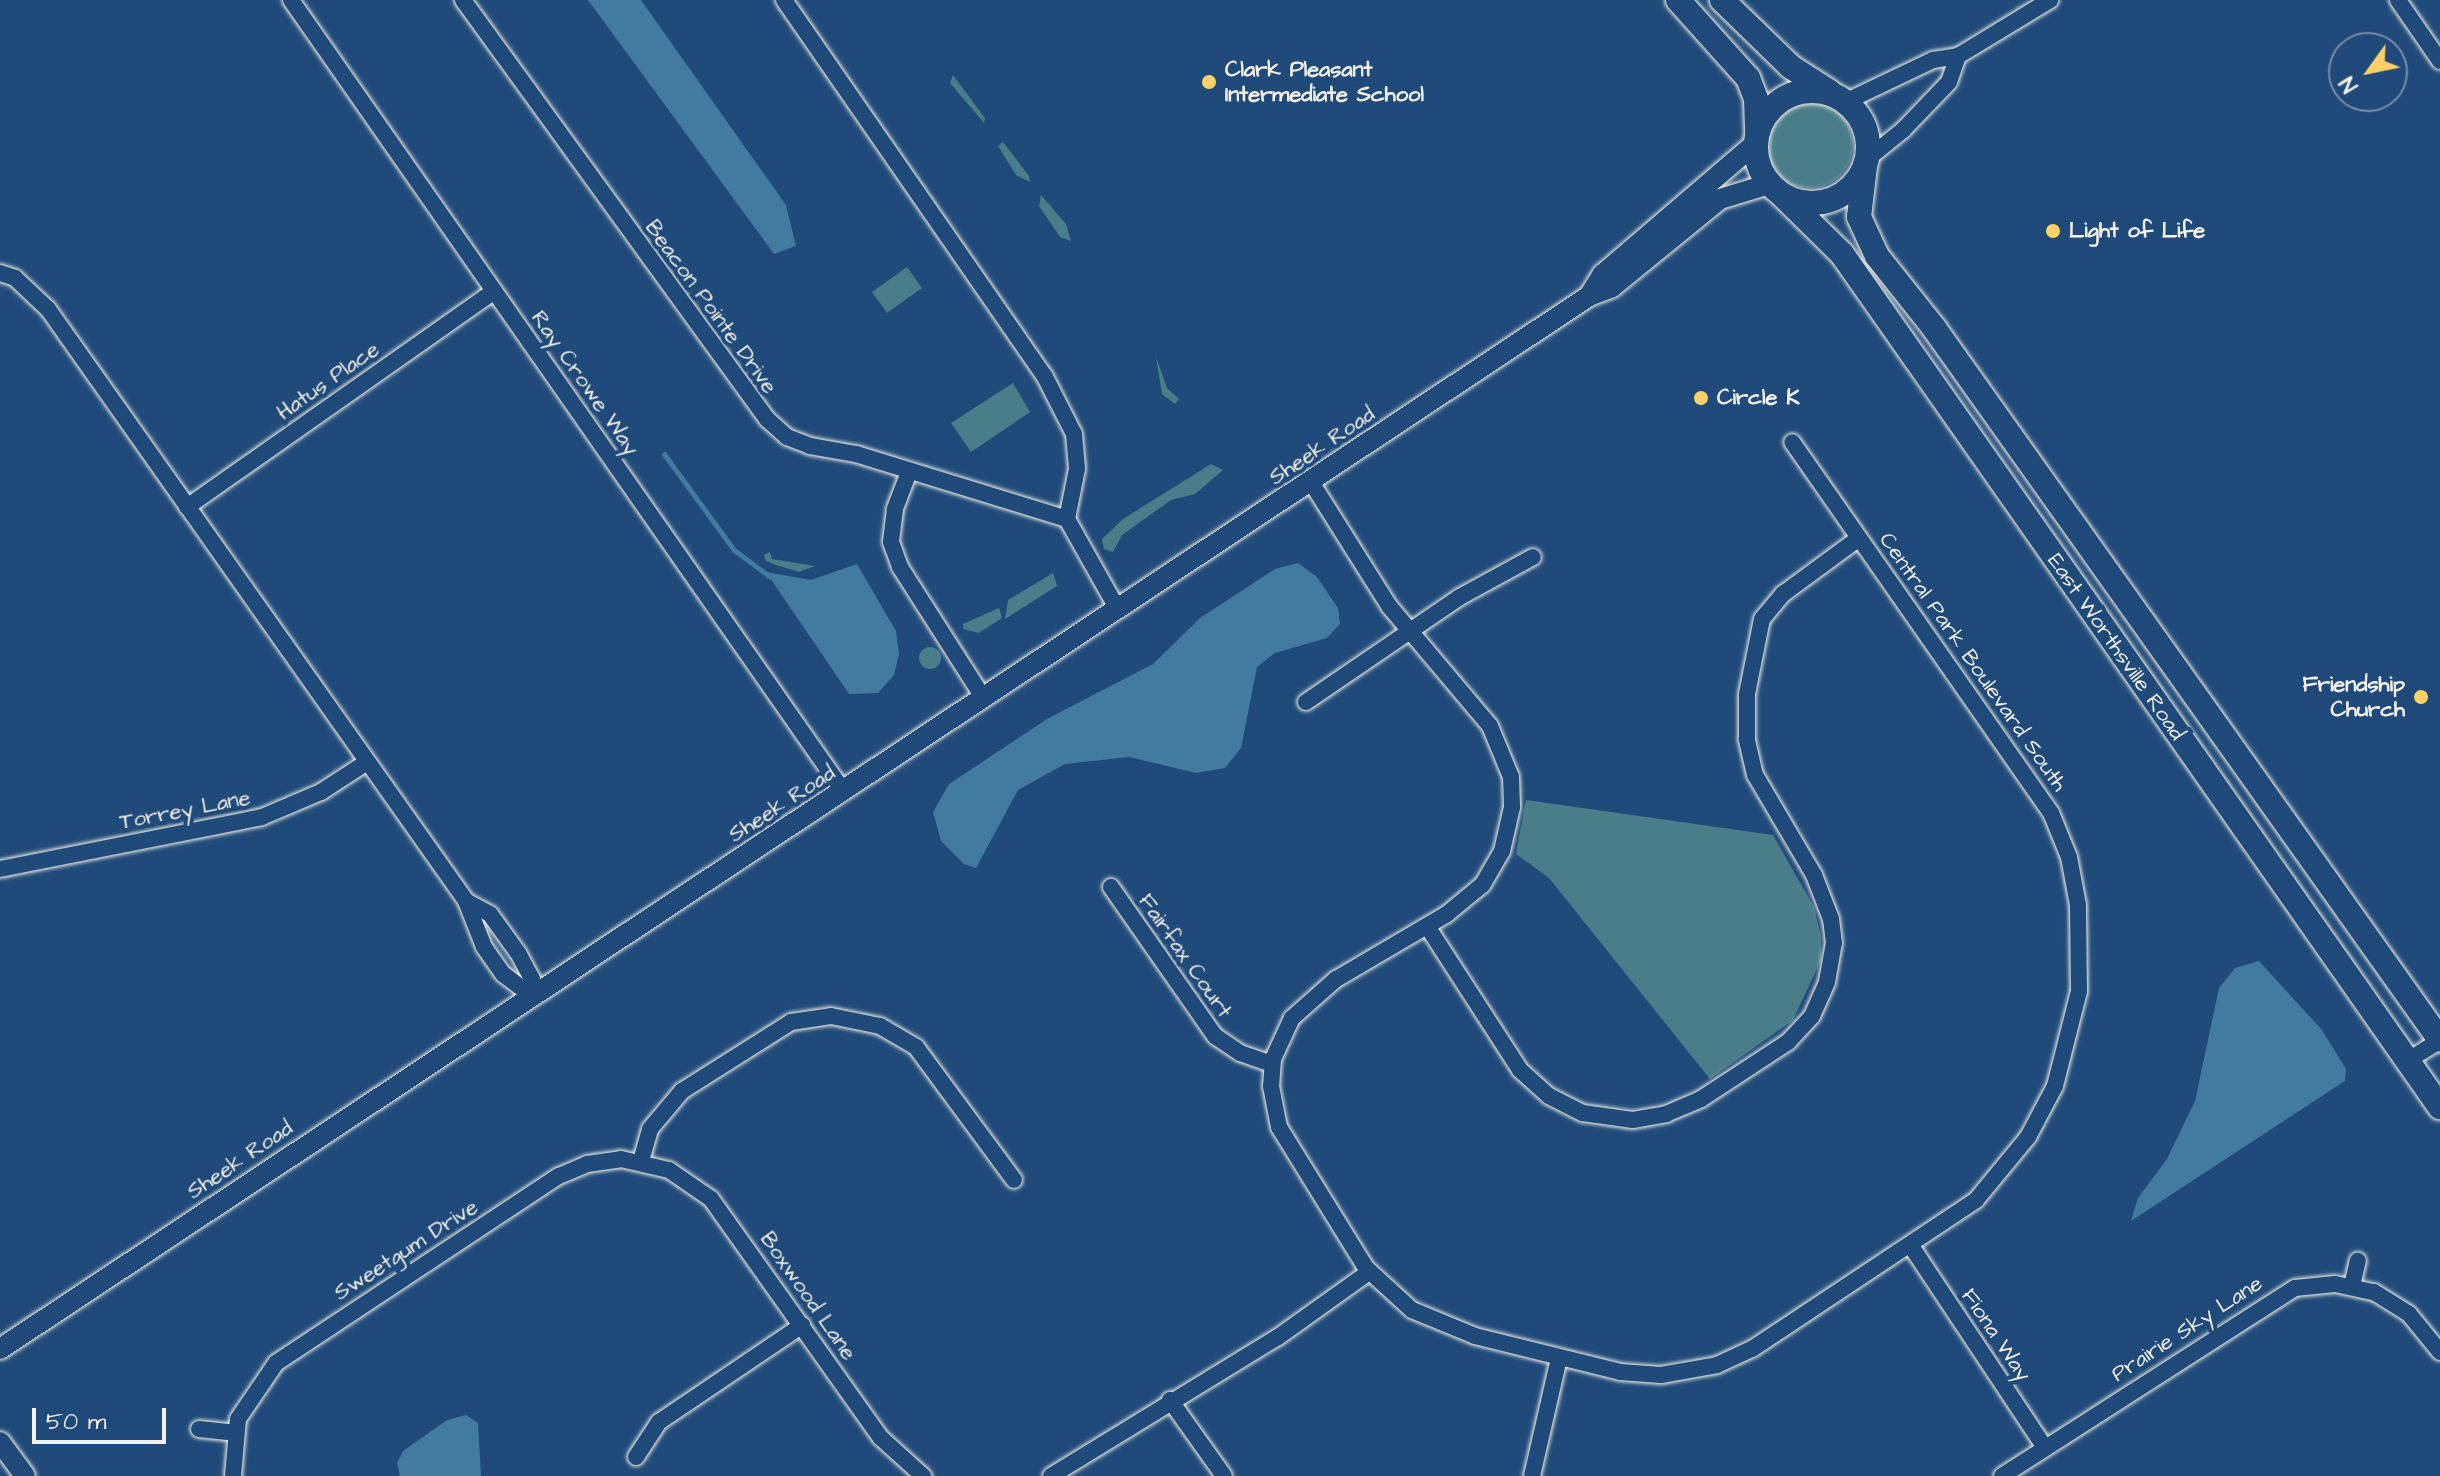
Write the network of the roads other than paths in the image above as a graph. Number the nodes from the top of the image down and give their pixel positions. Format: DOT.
graph roads {
  1 [pos="291,0"];
  2 [pos="463,0"];
  3 [pos="784,0"];
  4 [pos="1678,0"];
  5 [pos="1722,0"];
  6 [pos="2050,0"];
  7 [pos="2398,0"];
  8 [pos="1958,56"];
  9 [pos="2440,61"];
  10 [pos="1840,99"];
  11 [pos="1757,138"];
  12 [pos="1866,163"];
  13 [pos="1776,189"];
  14 [pos="0,273"];
  15 [pos="494,291"];
  16 [pos="1589,296"];
  17 [pos="1792,442"];
  18 [pos="909,472"];
  19 [pos="1311,482"];
  20 [pos="187,507"];
  21 [pos="1067,519"];
  22 [pos="1859,538"];
  23 [pos="1533,557"];
  24 [pos="1118,610"];
  25 [pos="1408,631"];
  26 [pos="984,699"];
  27 [pos="1306,702"];
  28 [pos="367,762"];
  29 [pos="844,792"];
  30 [pos="0,869"];
  31 [pos="1111,887"];
  32 [pos="466,901"];
  33 [pos="1427,926"];
  34 [pos="531,995"];
  35 [pos="2440,1040"];
  36 [pos="2407,1061"];
  37 [pos="1272,1064"];
  38 [pos="2440,1107"];
  39 [pos="641,1161"];
  40 [pos="1014,1180"];
  41 [pos="1911,1246"];
  42 [pos="2358,1261"];
  43 [pos="1369,1272"];
  44 [pos="2352,1286"];
  45 [pos="802,1325"];
  46 [pos="0,1349"];
  47 [pos="2440,1352"];
  48 [pos="1559,1358"];
  49 [pos="1170,1400"];
  50 [pos="199,1429"];
  51 [pos="235,1433"];
  52 [pos="0,1442"];
  53 [pos="2045,1448"];
  54 [pos="636,1457"];
  55 [pos="25,1476"];
  56 [pos="233,1476"];
  57 [pos="923,1476"];
  58 [pos="1051,1476"];
  59 [pos="1224,1476"];
  60 [pos="1532,1476"];
  61 [pos="2002,1476"];
  1 -- 15 [label="street, Ray Crowe Way"];
  2 -- 18 [label="street, Beacon Pointe Drive"];
  3 -- 21 [label="street"];
  4 -- 11 [label="main road"];
  5 -- 10 [label="main road"];
  6 -- 8 [label="street"];
  7 -- 9 [label="street"];
  8 -- 10 [label="street"];
  8 -- 12 [label="street"];
  10 -- 11 [label="main road"];
  10 -- 12 [label="main road"];
  11 -- 13 [label="main road"];
  11 -- 16 [label="street, Sheek Road"];
  12 -- 13 [label="main road"];
  12 -- 35 [label="main road, East Worthsville Road"];
  13 -- 16 [label="street, Sheek Road"];
  13 -- 36 [label="main road, East Worthsville Road"];
  14 -- 20 [label="street"];
  15 -- 20 [label="street, Hatus Place"];
  15 -- 29 [label="street, Ray Crowe Way"];
  16 -- 19 [label="street, Sheek Road"];
  17 -- 22 [label="street, Central Park Boulevard South"];
  18 -- 21 [label="street, Beacon Pointe Drive"];
  18 -- 26 [label="street"];
  19 -- 24 [label="street, Sheek Road"];
  19 -- 25 [label="street"];
  20 -- 28 [label="street"];
  21 -- 24 [label="street"];
  22 -- 33 [label="street"];
  22 -- 41 [label="street, Central Park Boulevard South"];
  23 -- 25 [label="street"];
  24 -- 26 [label="street, Sheek Road"];
  25 -- 27 [label="street"];
  25 -- 33 [label="street"];
  26 -- 29 [label="street, Sheek Road"];
  28 -- 30 [label="street, Torrey Lane"];
  28 -- 32 [label="street"];
  29 -- 34 [label="street, Sheek Road"];
  31 -- 37 [label="street, Fairfax Court"];
  32 -- 34 [label="street"];
  32 -- 34 [label="street"];
  33 -- 37 [label="street"];
  34 -- 46 [label="street, Sheek Road"];
  35 -- 36 [label="street"];
  36 -- 38 [label="main road, East Worthsville Road"];
  37 -- 43 [label="street, Central Park Boulevard South"];
  39 -- 40 [label="street"];
  39 -- 45 [label="street, Boxwood Lane"];
  39 -- 51 [label="street, Sweetgum Drive"];
  41 -- 48 [label="street, Central Park Boulevard South"];
  41 -- 53 [label="street, Fiona Way"];
  42 -- 44 [label="street"];
  43 -- 48 [label="street, Central Park Boulevard South"];
  43 -- 49 [label="street"];
  44 -- 47 [label="street, Prairie Sky Lane"];
  44 -- 53 [label="street, Prairie Sky Lane"];
  45 -- 54 [label="street"];
  45 -- 57 [label="street, Boxwood Lane"];
  48 -- 60 [label="street"];
  49 -- 58 [label="street"];
  49 -- 59 [label="street"];
  50 -- 51 [label="street"];
  51 -- 56 [label="street"];
  52 -- 55 [label="street"];
  53 -- 61 [label="street, Prairie Sky Lane"];
}
